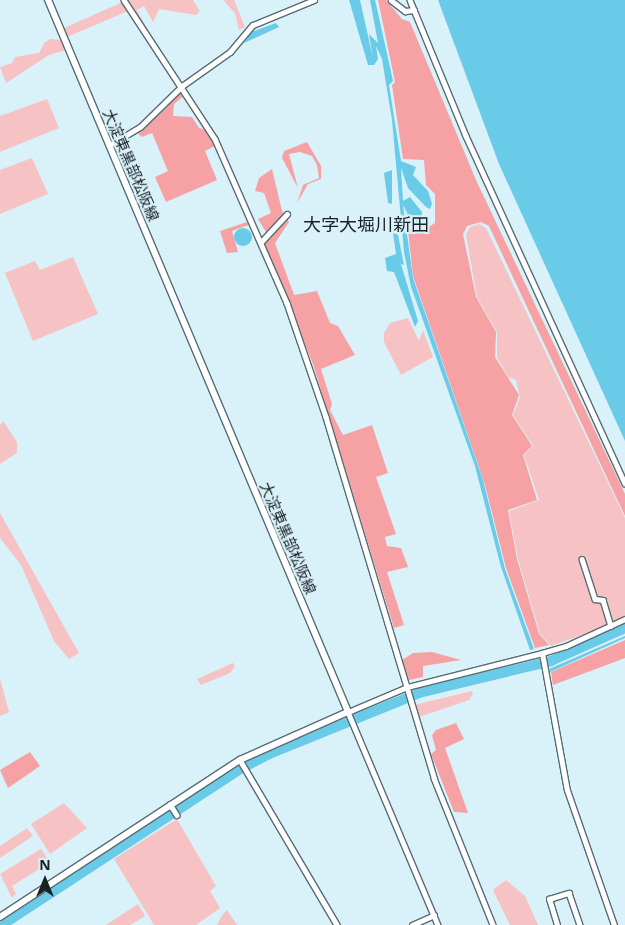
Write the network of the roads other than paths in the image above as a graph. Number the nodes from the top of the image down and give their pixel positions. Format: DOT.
graph roads {
  1 [pos="48,0"];
  2 [pos="124,0"];
  3 [pos="314,0"];
  4 [pos="391,0"];
  5 [pos="410,0"];
  6 [pos="414,10"];
  7 [pos="182,86"];
  8 [pos="110,145"];
  9 [pos="287,214"];
  10 [pos="261,242"];
  11 [pos="625,482"];
  12 [pos="582,559"];
  13 [pos="625,619"];
  14 [pos="611,626"];
  15 [pos="543,655"];
  16 [pos="407,690"];
  17 [pos="349,714"];
  18 [pos="241,761"];
  19 [pos="171,805"];
  20 [pos="176,815"];
  21 [pos="434,915"];
  22 [pos="0,917"];
  23 [pos="338,925"];
  24 [pos="412,925"];
  25 [pos="438,925"];
  26 [pos="493,925"];
  27 [pos="558,925"];
  28 [pos="580,925"];
  29 [pos="614,925"];
  1 -- 8 [label="main road, 大淀東黒部松阪線"];
  2 -- 7 [label="street"];
  3 -- 7 [label="street"];
  4 -- 6 [label="street"];
  5 -- 6 [label="street"];
  6 -- 11 [label="street"];
  7 -- 8 [label="street"];
  7 -- 10 [label="street"];
  8 -- 17 [label="main road, 大淀東黒部松阪線"];
  9 -- 10 [label="street"];
  10 -- 16 [label="street"];
  12 -- 14 [label="street"];
  13 -- 14 [label="street"];
  14 -- 15 [label="street"];
  15 -- 16 [label="street"];
  15 -- 29 [label="street"];
  16 -- 17 [label="street"];
  16 -- 26 [label="street"];
  17 -- 18 [label="main road"];
  17 -- 21 [label="street"];
  18 -- 19 [label="main road"];
  18 -- 23 [label="street"];
  19 -- 20 [label="street"];
  19 -- 22 [label="main road"];
  21 -- 24 [label="street"];
  21 -- 25 [label="street"];
  27 -- 28 [label="street"];
}
